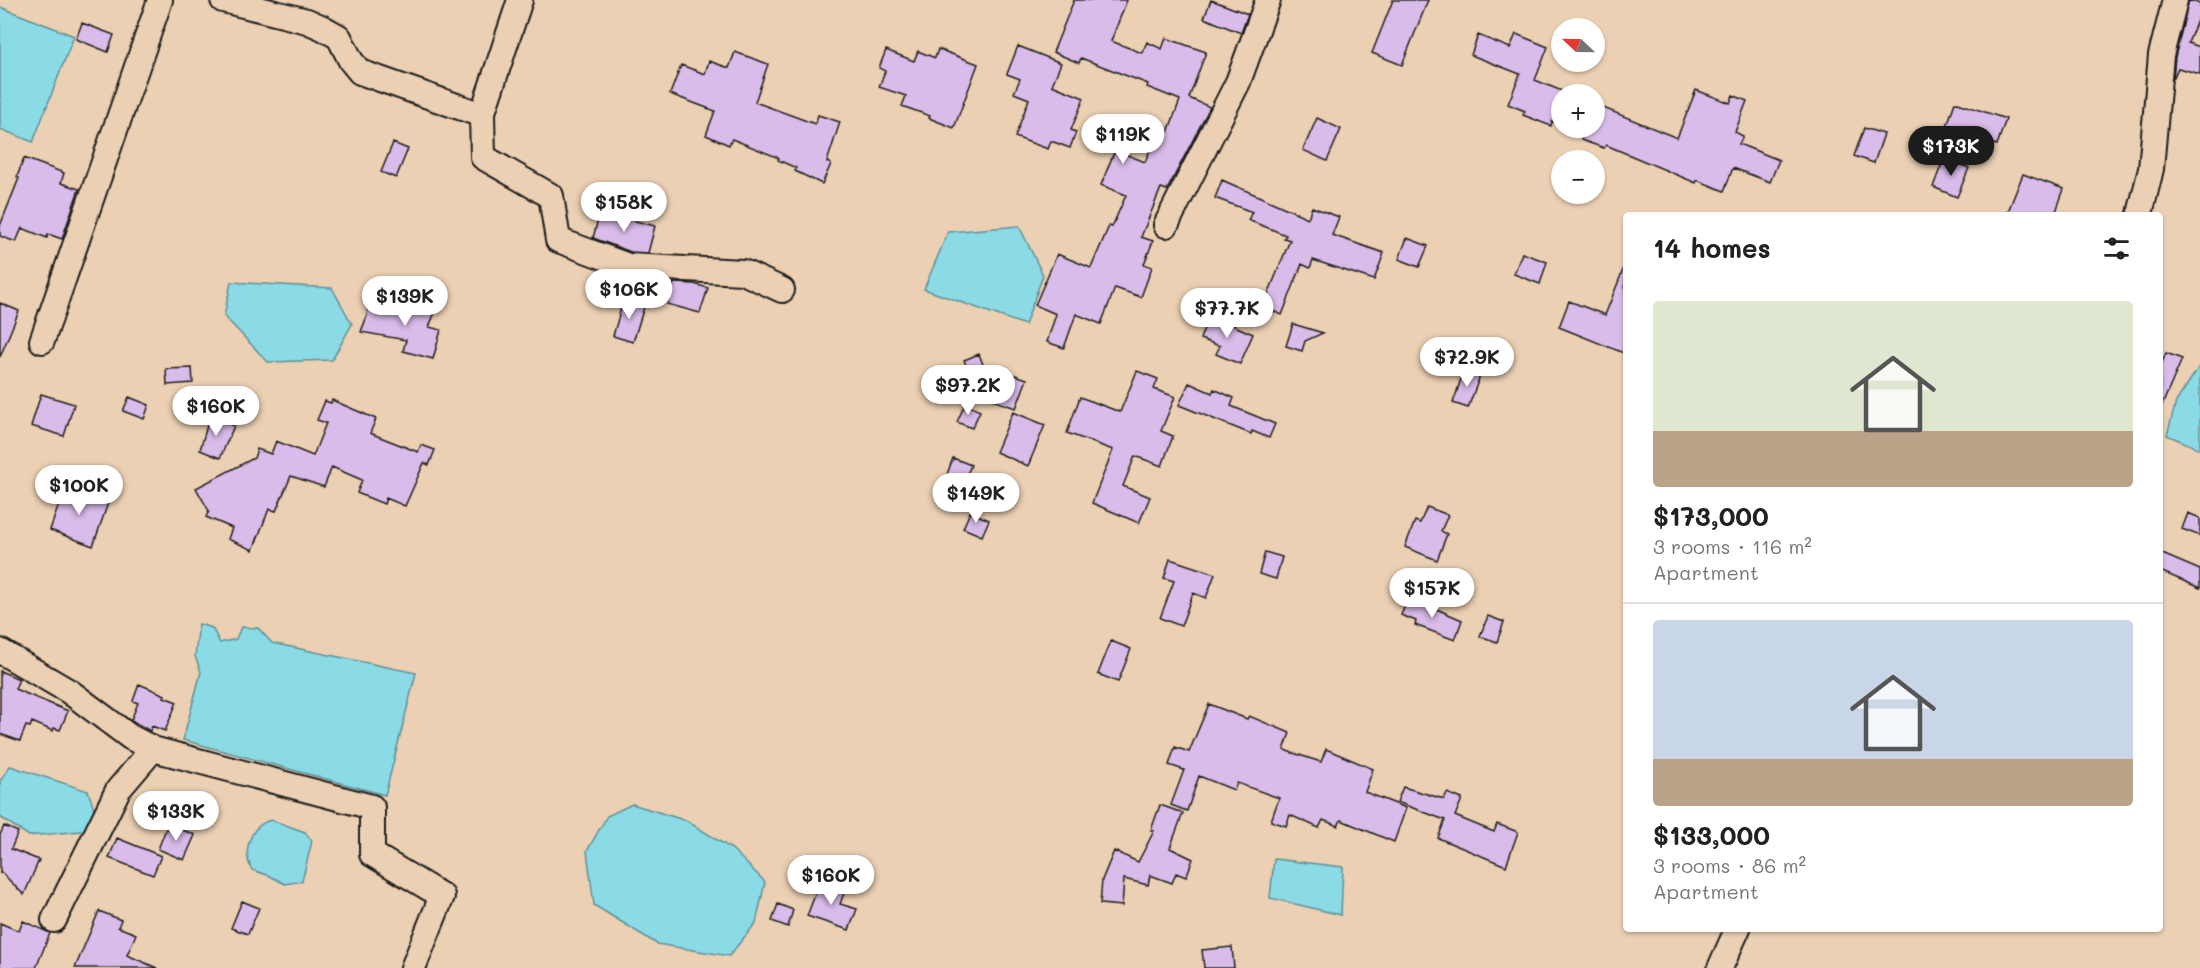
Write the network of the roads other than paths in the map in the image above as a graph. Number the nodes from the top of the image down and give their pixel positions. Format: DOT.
graph roads {
  1 [pos="160,0"];
  2 [pos="223,0"];
  3 [pos="520,0"];
  4 [pos="1268,0"];
  5 [pos="2175,0"];
  6 [pos="482,115"];
  7 [pos="2140,212"];
  8 [pos="1166,225"];
  9 [pos="782,290"];
  10 [pos="42,341"];
  11 [pos="0,651"];
  12 [pos="153,749"];
  13 [pos="54,920"];
  14 [pos="1736,932"];
  15 [pos="413,968"];
  16 [pos="1721,968"];
  1 -- 10 [label="street"];
  2 -- 6 [label="street"];
  3 -- 6 [label="street"];
  4 -- 8 [label="street"];
  5 -- 7 [label="street"];
  6 -- 9 [label="street"];
  11 -- 12 [label="street"];
  12 -- 13 [label="street"];
  12 -- 15 [label="street"];
  14 -- 16 [label="street"];
}
